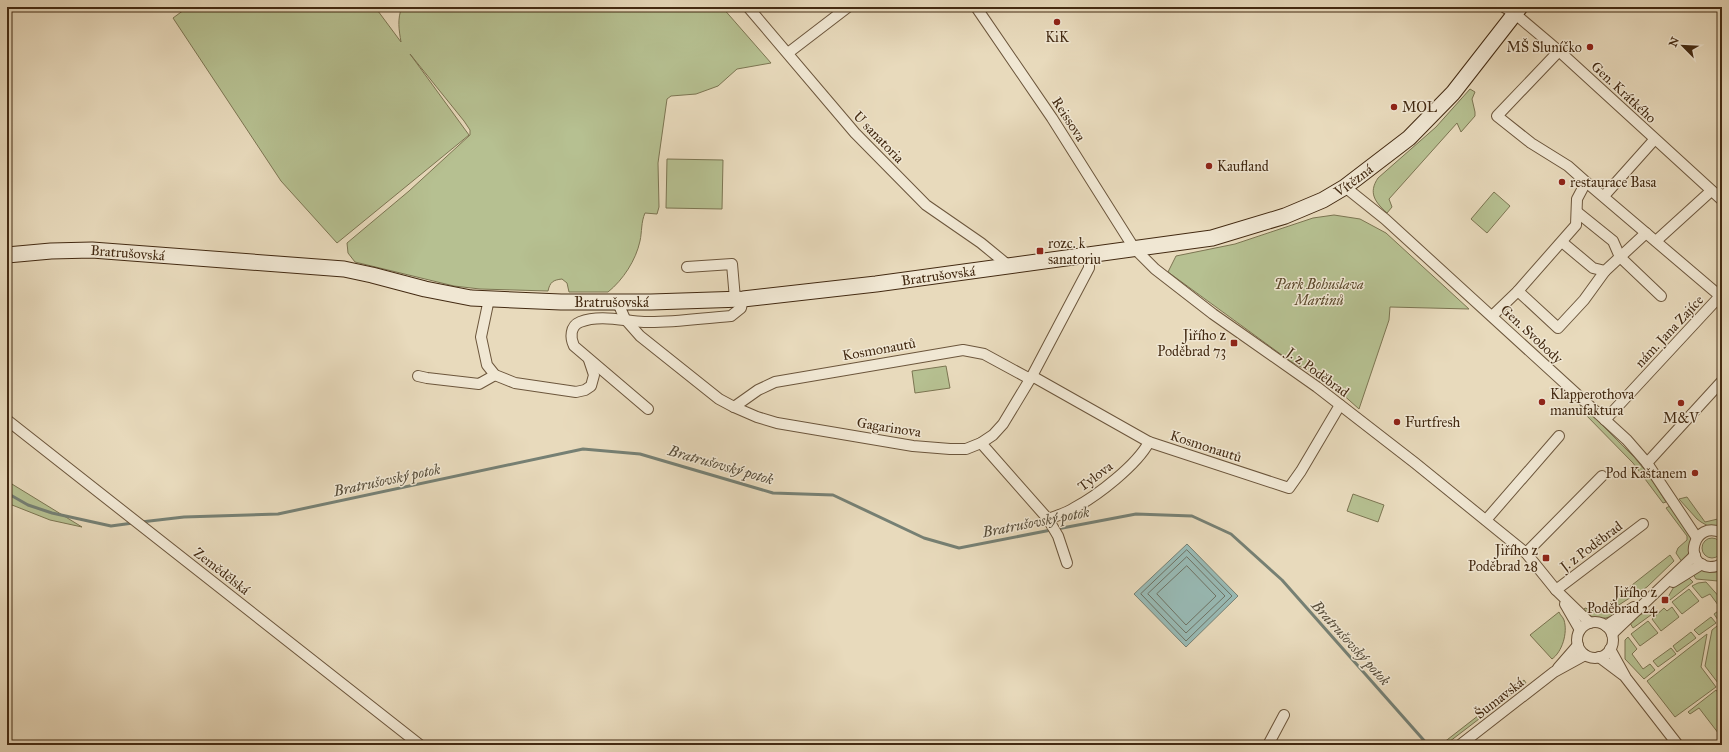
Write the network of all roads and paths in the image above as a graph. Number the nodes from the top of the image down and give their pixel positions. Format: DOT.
graph roads {
  1 [pos="748,7"];
  2 [pos="848,7"];
  3 [pos="976,7"];
  4 [pos="1513,9"];
  5 [pos="1559,51"];
  6 [pos="788,53"];
  7 [pos="1654,140"];
  8 [pos="1586,182"];
  9 [pos="1345,187"];
  10 [pos="1711,191"];
  11 [pos="1604,196"];
  12 [pos="1722,200"];
  13 [pos="1577,212"];
  14 [pos="1646,233"];
  15 [pos="1656,241"];
  16 [pos="1562,242"];
  17 [pos="1134,248"];
  18 [pos="7,255"];
  19 [pos="1089,256"];
  20 [pos="1620,257"];
  21 [pos="1009,266"];
  22 [pos="687,267"];
  23 [pos="1605,271"];
  24 [pos="1518,291"];
  25 [pos="1661,296"];
  26 [pos="488,299"];
  27 [pos="739,299"];
  28 [pos="618,303"];
  29 [pos="1492,316"];
  30 [pos="625,319"];
  31 [pos="588,358"];
  32 [pos="495,375"];
  33 [pos="418,376"];
  34 [pos="1031,378"];
  35 [pos="1722,381"];
  36 [pos="1340,405"];
  37 [pos="734,407"];
  38 [pos="648,409"];
  39 [pos="7,420"];
  40 [pos="1605,420"];
  41 [pos="1559,436"];
  42 [pos="1149,442"];
  43 [pos="982,443"];
  44 [pos="1648,463"];
  45 [pos="1602,476"];
  46 [pos="1683,516"];
  47 [pos="1486,520"];
  48 [pos="1050,522"];
  49 [pos="1643,524"];
  50 [pos="1706,531"];
  51 [pos="1722,533"];
  52 [pos="1697,538"];
  53 [pos="1526,553"];
  54 [pos="1695,555"];
  55 [pos="1067,563"];
  56 [pos="1702,564"];
  57 [pos="1721,566"];
  58 [pos="1556,590"];
  59 [pos="1653,595"];
  60 [pos="1590,623"];
  61 [pos="1580,630"];
  62 [pos="1609,630"];
  63 [pos="1578,645"];
  64 [pos="1610,649"];
  65 [pos="1585,655"];
  66 [pos="1599,657"];
  67 [pos="1554,672"];
  68 [pos="1626,678"];
  69 [pos="1284,715"];
  70 [pos="420,745"];
  71 [pos="1268,745"];
  72 [pos="1460,745"];
  73 [pos="1678,745"];
  1 -- 6 [label="street, U sanatoria"];
  2 -- 6 [label="street"];
  3 -- 17 [label="street, Reissova"];
  4 -- 5 [label="street, Gen. Krátkého"];
  4 -- 9 [label="main road, Vítězná"];
  5 -- 7 [label="street, Gen. Krátkého"];
  5 -- 8 [label="street, nám. Jana Zajíce"];
  6 -- 21 [label="street, U sanatoria"];
  7 -- 10 [label="street, Gen. Krátkého"];
  7 -- 11 [label="street"];
  8 -- 11 [label="street, nám. Jana Zajíce"];
  8 -- 13 [label="street"];
  9 -- 17 [label="main road, Vítězná"];
  9 -- 29 [label="street, Gen. Svobody"];
  10 -- 12 [label="street, Gen. Krátkého"];
  10 -- 15 [label="street"];
  11 -- 14 [label="street, nám. Jana Zajíce"];
  13 -- 16 [label="street"];
  13 -- 20 [label="street"];
  14 -- 15 [label="street, nám. Jana Zajíce"];
  14 -- 20 [label="street"];
  15 -- 40 [label="street, nám. Jana Zajíce"];
  16 -- 23 [label="street"];
  16 -- 24 [label="street"];
  17 -- 19 [label="main road, Bratrušovská"];
  17 -- 36 [label="street, J. z Poděbrad"];
  18 -- 26 [label="main road, Bratrušovská"];
  19 -- 21 [label="main road, Bratrušovská"];
  19 -- 34 [label="street, Gagarinova"];
  20 -- 23 [label="street"];
  20 -- 25 [label="street"];
  21 -- 27 [label="main road, Bratrušovská"];
  22 -- 27 [label="street"];
  23 -- 24 [label="street"];
  24 -- 29 [label="street"];
  26 -- 28 [label="main road, Bratrušovská"];
  26 -- 32 [label="street"];
  27 -- 28 [label="main road, Bratrušovská"];
  27 -- 30 [label="street, Bratrušovská"];
  28 -- 30 [label="street, Gagarinova"];
  29 -- 40 [label="street, Gen. Svobody"];
  30 -- 31 [label="street, Bratrušovská"];
  30 -- 37 [label="street, Gagarinova"];
  31 -- 32 [label="street"];
  31 -- 38 [label="street, Bratrušovská"];
  32 -- 33 [label="street"];
  34 -- 37 [label="street, Kosmonautů"];
  34 -- 42 [label="street, Kosmonautů"];
  34 -- 43 [label="street, Gagarinova"];
  35 -- 44 [label="street"];
  36 -- 42 [label="street, Kosmonautů"];
  36 -- 47 [label="street, J. z Poděbrad"];
  37 -- 43 [label="street, Gagarinova"];
  39 -- 70 [label="street, Zemědělská"];
  40 -- 44 [label="street, Gen. Svobody"];
  41 -- 47 [label="street"];
  42 -- 48 [label="street, Tylova"];
  43 -- 48 [label="street"];
  44 -- 46 [label="street, Gen. Svobody"];
  45 -- 53 [label="street"];
  46 -- 50 [label="street, Gen. Svobody"];
  46 -- 52 [label="street, Gen. Svobody"];
  47 -- 53 [label="street, J. z Poděbrad"];
  48 -- 55 [label="street"];
  49 -- 58 [label="street, J. z Poděbrad"];
  50 -- 51 [label="street, Gen. Svobody"];
  50 -- 52 [label="street"];
  52 -- 54 [label="street"];
  53 -- 58 [label="street, J. z Poděbrad"];
  54 -- 56 [label="street"];
  54 -- 59 [label="street"];
  56 -- 57 [label="street"];
  56 -- 59 [label="street"];
  58 -- 60 [label="street, J. z Poděbrad"];
  58 -- 61 [label="street, J. z Poděbrad"];
  59 -- 62 [label="street"];
  60 -- 61 [label="street"];
  60 -- 62 [label="street"];
  61 -- 63 [label="street"];
  62 -- 64 [label="street"];
  63 -- 65 [label="street"];
  63 -- 67 [label="street, Šumavská"];
  64 -- 66 [label="street"];
  64 -- 68 [label="street"];
  65 -- 66 [label="street"];
  65 -- 67 [label="street, Šumavská"];
  66 -- 68 [label="street"];
  67 -- 72 [label="street, Šumavská"];
  68 -- 73 [label="street"];
  69 -- 71 [label="street"];
}
